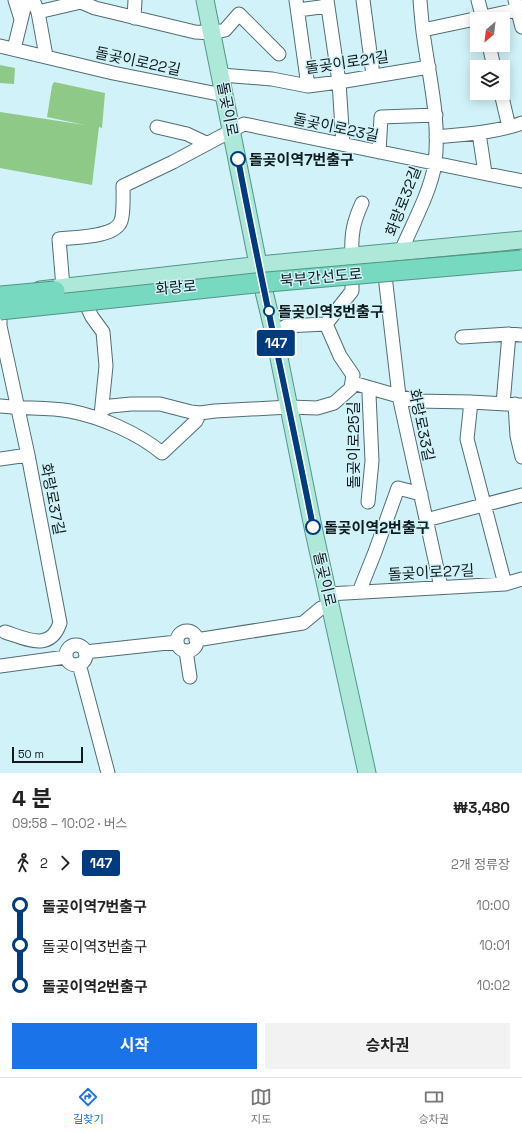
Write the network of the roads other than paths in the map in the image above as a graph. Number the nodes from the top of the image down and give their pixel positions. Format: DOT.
graph roads {
  1 [pos="15,0"];
  2 [pos="26,0"];
  3 [pos="136,0"];
  4 [pos="205,0"];
  5 [pos="363,0"];
  6 [pos="420,0"];
  7 [pos="478,0"];
  8 [pos="81,1"];
  9 [pos="328,3"];
  10 [pos="297,5"];
  11 [pos="516,5"];
  12 [pos="35,6"];
  13 [pos="481,12"];
  14 [pos="498,12"];
  15 [pos="134,18"];
  16 [pos="21,19"];
  17 [pos="470,21"];
  18 [pos="522,27"];
  19 [pos="423,30"];
  20 [pos="212,33"];
  21 [pos="0,46"];
  22 [pos="14,49"];
  23 [pos="279,54"];
  24 [pos="46,56"];
  25 [pos="429,67"];
  26 [pos="221,75"];
  27 [pos="373,75"];
  28 [pos="339,82"];
  29 [pos="308,86"];
  30 [pos="223,95"];
  31 [pos="503,100"];
  32 [pos="436,115"];
  33 [pos="522,123"];
  34 [pos="157,127"];
  35 [pos="509,127"];
  36 [pos="232,129"];
  37 [pos="479,133"];
  38 [pos="436,137"];
  39 [pos="206,143"];
  40 [pos="343,144"];
  41 [pos="378,152"];
  42 [pos="434,164"];
  43 [pos="485,173"];
  44 [pos="522,181"];
  45 [pos="362,203"];
  46 [pos="522,240"];
  47 [pos="522,248"];
  48 [pos="401,251"];
  49 [pos="522,254"];
  50 [pos="522,260"];
  51 [pos="352,263"];
  52 [pos="384,267"];
  53 [pos="260,272"];
  54 [pos="63,287"];
  55 [pos="81,294"];
  56 [pos="0,295"];
  57 [pos="0,303"];
  58 [pos="0,310"];
  59 [pos="0,317"];
  60 [pos="326,324"];
  61 [pos="274,333"];
  62 [pos="515,335"];
  63 [pos="462,338"];
  64 [pos="353,383"];
  65 [pos="371,388"];
  66 [pos="399,396"];
  67 [pos="471,402"];
  68 [pos="513,404"];
  69 [pos="0,406"];
  70 [pos="289,407"];
  71 [pos="17,408"];
  72 [pos="200,413"];
  73 [pos="102,414"];
  74 [pos="28,455"];
  75 [pos="522,456"];
  76 [pos="0,459"];
  77 [pos="421,494"];
  78 [pos="522,495"];
  79 [pos="368,502"];
  80 [pos="483,505"];
  81 [pos="426,520"];
  82 [pos="522,579"];
  83 [pos="505,584"];
  84 [pos="442,587"];
  85 [pos="359,592"];
  86 [pos="324,601"];
  87 [pos="5,632"];
  88 [pos="182,647"];
  89 [pos="85,652"];
  90 [pos="66,657"];
  91 [pos="78,664"];
  92 [pos="0,666"];
  93 [pos="190,677"];
  94 [pos="108,773"];
  95 [pos="367,773"];
  1 -- 16 [label="street"];
  2 -- 16 [label="street"];
  3 -- 15 [label="street"];
  4 -- 20 [label="main road, 돌곶이로"];
  5 -- 27 [label="street"];
  6 -- 19 [label="street, 화랑로32길"];
  7 -- 13 [label="street"];
  8 -- 12 [label="street"];
  8 -- 15 [label="street"];
  9 -- 10 [label="street"];
  9 -- 28 [label="street"];
  10 -- 29 [label="street"];
  11 -- 14 [label="street"];
  11 -- 18 [label="street"];
  12 -- 24 [label="street"];
  15 -- 20 [label="street"];
  16 -- 22 [label="street"];
  17 -- 19 [label="street"];
  19 -- 25 [label="street, 화랑로32길"];
  20 -- 23 [label="street"];
  20 -- 26 [label="main road, 돌곶이로"];
  21 -- 22 [label="street, 돌곶이로22길"];
  22 -- 24 [label="street, 돌곶이로22길"];
  24 -- 30 [label="street, 돌곶이로22길"];
  25 -- 27 [label="street, 돌곶이로21길"];
  25 -- 32 [label="street, 화랑로32길"];
  26 -- 29 [label="street, 돌곶이로21길"];
  26 -- 30 [label="main road, 돌곶이로"];
  27 -- 28 [label="street, 돌곶이로21길"];
  28 -- 29 [label="street, 돌곶이로21길"];
  28 -- 40 [label="street"];
  30 -- 36 [label="main road, 돌곶이로"];
  31 -- 35 [label="street"];
  32 -- 38 [label="street, 화랑로32길"];
  32 -- 41 [label="street"];
  33 -- 35 [label="street"];
  34 -- 39 [label="street"];
  35 -- 37 [label="street"];
  36 -- 39 [label="street, 돌곶이로23길"];
  36 -- 40 [label="street, 돌곶이로23길"];
  36 -- 53 [label="main road, 돌곶이로"];
  37 -- 38 [label="street"];
  37 -- 43 [label="street"];
  38 -- 42 [label="street, 화랑로32길"];
  39 -- 54 [label="street, 돌곶이로23길"];
  40 -- 41 [label="street, 돌곶이로23길"];
  41 -- 42 [label="street, 돌곶이로23길"];
  42 -- 43 [label="street, 돌곶이로23길"];
  42 -- 48 [label="street, 화랑로32길"];
  43 -- 44 [label="street, 돌곶이로23길"];
  45 -- 51 [label="street"];
  46 -- 48 [label="main road, 화랑로"];
  47 -- 56 [label="highway, 북부간선도로, bridge"];
  48 -- 51 [label="main road, 화랑로"];
  49 -- 52 [label="main road, 화랑로"];
  50 -- 58 [label="highway, 북부간선도로, bridge"];
  51 -- 52 [label="main road, 화랑로"];
  51 -- 53 [label="main road, 화랑로"];
  51 -- 60 [label="street"];
  52 -- 66 [label="street, 화랑로33길"];
  53 -- 54 [label="main road, 화랑로"];
  53 -- 55 [label="main road, 화랑로"];
  53 -- 61 [label="main road, 돌곶이로"];
  54 -- 56 [label="main road, 화랑로"];
  55 -- 57 [label="main road, 화랑로"];
  55 -- 73 [label="street"];
  59 -- 71 [label="street, 화랑로37길"];
  60 -- 61 [label="street"];
  60 -- 64 [label="street"];
  61 -- 70 [label="main road, 돌곶이로"];
  62 -- 63 [label="street"];
  62 -- 68 [label="street"];
  64 -- 65 [label="street, 돌곶이로25길"];
  64 -- 70 [label="street, 돌곶이로25길"];
  65 -- 66 [label="street, 돌곶이로25길"];
  65 -- 79 [label="street, 돌곶이로25길"];
  66 -- 67 [label="street, 돌곶이로25길"];
  66 -- 77 [label="street, 화랑로33길"];
  67 -- 68 [label="street, 돌곶이로25길"];
  67 -- 80 [label="street"];
  68 -- 75 [label="street"];
  69 -- 71 [label="street"];
  70 -- 72 [label="street, 돌곶이로25길"];
  70 -- 86 [label="main road, 돌곶이로"];
  71 -- 73 [label="street"];
  71 -- 74 [label="street, 화랑로37길"];
  72 -- 73 [label="street, 돌곶이로25길"];
  72 -- 73 [label="street"];
  74 -- 76 [label="street"];
  74 -- 87 [label="street, 화랑로37길"];
  77 -- 81 [label="street, 화랑로33길"];
  77 -- 85 [label="street, 돌곶이로27길"];
  78 -- 80 [label="street"];
  80 -- 81 [label="street"];
  80 -- 83 [label="street"];
  81 -- 84 [label="street, 화랑로33길"];
  82 -- 83 [label="street, 돌곶이로27길"];
  83 -- 84 [label="street, 돌곶이로27길"];
  84 -- 85 [label="street, 돌곶이로27길"];
  85 -- 86 [label="street, 돌곶이로27길"];
  86 -- 88 [label="street"];
  86 -- 95 [label="main road, 돌곶이로"];
  88 -- 89 [label="street"];
  88 -- 93 [label="street"];
  89 -- 90 [label="street"];
  89 -- 91 [label="street"];
  90 -- 91 [label="street"];
  90 -- 92 [label="street"];
  91 -- 94 [label="street"];
}
